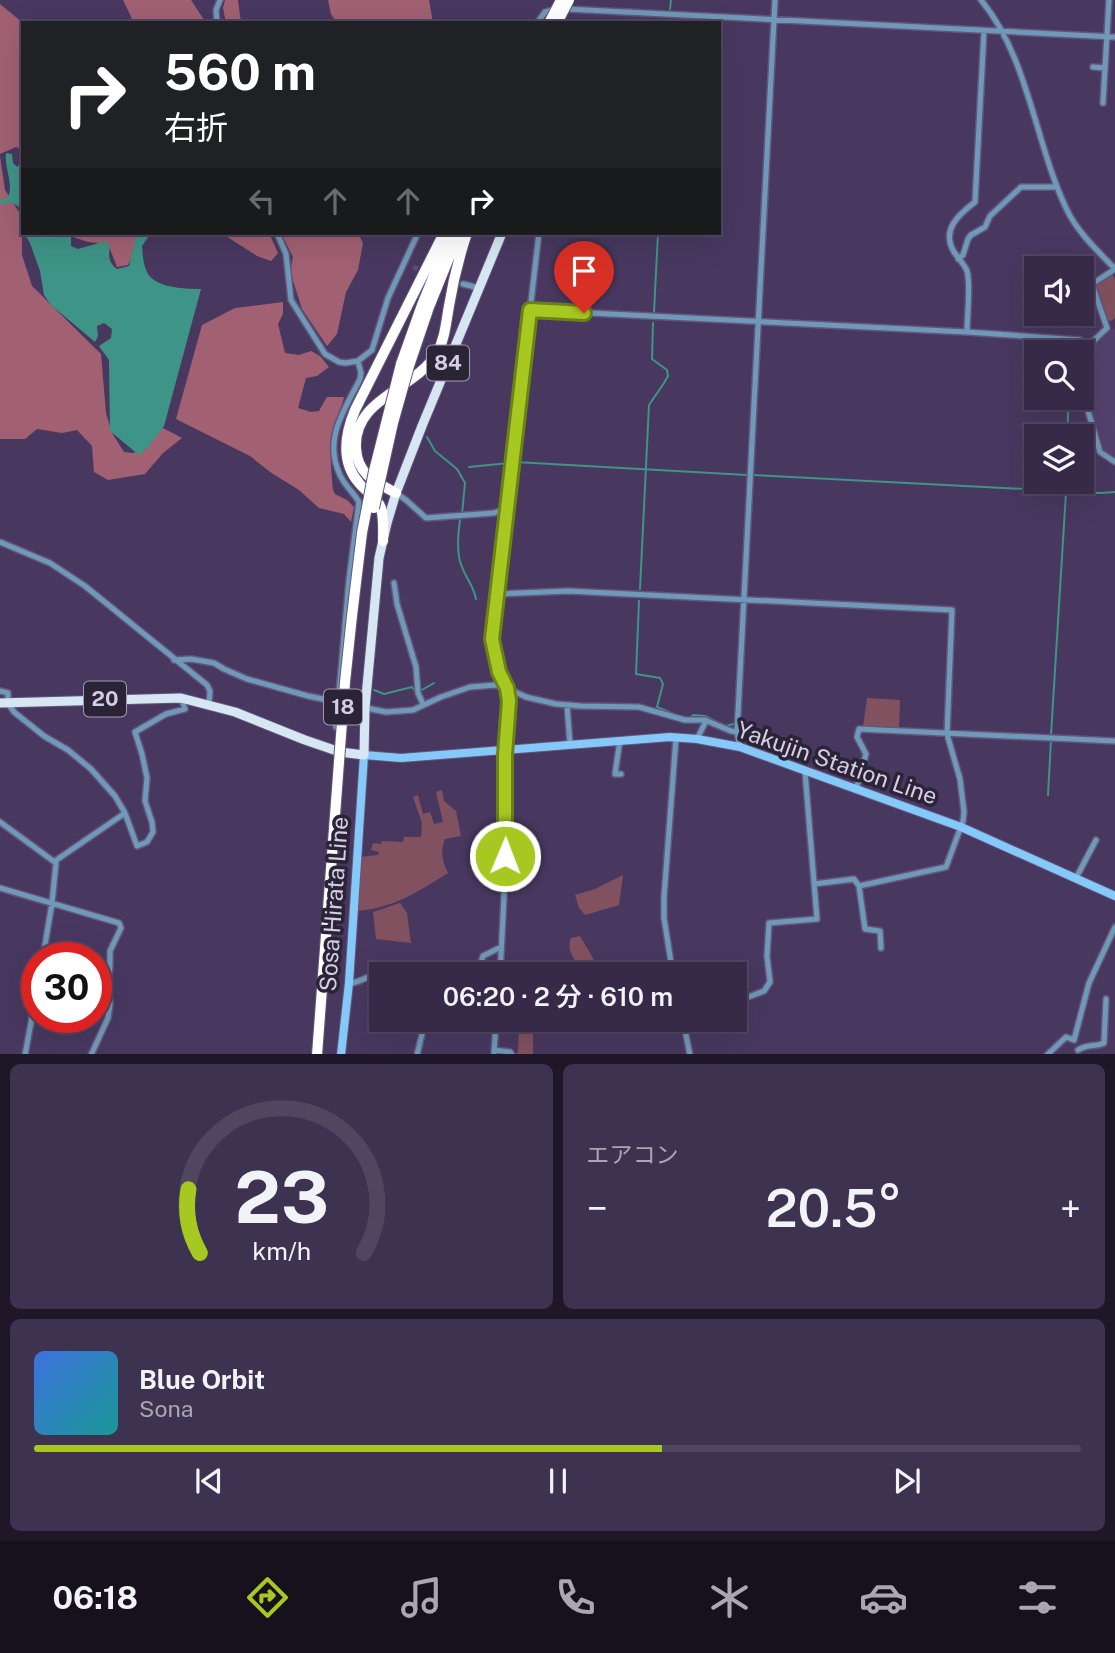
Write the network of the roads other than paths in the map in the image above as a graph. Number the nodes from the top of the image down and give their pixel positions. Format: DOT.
graph roads {
  1 [pos="220,0"];
  2 [pos="775,0"];
  3 [pos="981,0"];
  4 [pos="1109,0"];
  5 [pos="564,2"];
  6 [pos="774,20"];
  7 [pos="217,21"];
  8 [pos="538,21"];
  9 [pos="550,21"];
  10 [pos="559,21"];
  11 [pos="984,31"];
  12 [pos="1001,32"];
  13 [pos="1107,37"];
  14 [pos="1115,37"];
  15 [pos="1093,67"];
  16 [pos="1105,68"];
  17 [pos="1103,103"];
  18 [pos="1057,187"];
  19 [pos="278,235"];
  20 [pos="417,235"];
  21 [pos="443,235"];
  22 [pos="450,235"];
  23 [pos="458,235"];
  24 [pos="466,235"];
  25 [pos="501,235"];
  26 [pos="539,235"];
  27 [pos="958,259"];
  28 [pos="404,264"];
  29 [pos="412,267"];
  30 [pos="1115,269"];
  31 [pos="463,284"];
  32 [pos="479,288"];
  33 [pos="530,310"];
  34 [pos="1115,322"];
  35 [pos="758,323"];
  36 [pos="1107,328"];
  37 [pos="967,332"];
  38 [pos="1080,340"];
  39 [pos="1094,340"];
  40 [pos="358,360"];
  41 [pos="405,365"];
  42 [pos="1088,410"];
  43 [pos="1115,462"];
  44 [pos="369,493"];
  45 [pos="396,494"];
  46 [pos="508,508"];
  47 [pos="383,541"];
  48 [pos="0,542"];
  49 [pos="394,583"];
  50 [pos="498,594"];
  51 [pos="744,599"];
  52 [pos="174,660"];
  53 [pos="507,688"];
  54 [pos="0,691"];
  55 [pos="181,698"];
  56 [pos="4,703"];
  57 [pos="338,703"];
  58 [pos="209,704"];
  59 [pos="423,704"];
  60 [pos="567,705"];
  61 [pos="365,708"];
  62 [pos="706,720"];
  63 [pos="336,727"];
  64 [pos="737,732"];
  65 [pos="947,734"];
  66 [pos="676,738"];
  67 [pos="697,739"];
  68 [pos="620,740"];
  69 [pos="1115,741"];
  70 [pos="570,744"];
  71 [pos="740,747"];
  72 [pos="505,750"];
  73 [pos="363,755"];
  74 [pos="806,772"];
  75 [pos="621,774"];
  76 [pos="856,790"];
  77 [pos="125,813"];
  78 [pos="0,821"];
  79 [pos="961,827"];
  80 [pos="1096,840"];
  81 [pos="55,861"];
  82 [pos="1076,878"];
  83 [pos="814,884"];
  84 [pos="859,886"];
  85 [pos="0,888"];
  86 [pos="1115,896"];
  87 [pos="52,904"];
  88 [pos="1115,927"];
  89 [pos="46,942"];
  90 [pos="1107,945"];
  91 [pos="501,947"];
  92 [pos="881,948"];
  93 [pos="1115,948"];
  94 [pos="480,962"];
  95 [pos="500,962"];
  96 [pos="671,962"];
  97 [pos="369,976"];
  98 [pos="349,983"];
  99 [pos="747,997"];
  100 [pos="1106,999"];
  101 [pos="423,1032"];
  102 [pos="495,1032"];
  103 [pos="685,1032"];
  104 [pos="29,1033"];
  105 [pos="1074,1040"];
  106 [pos="494,1052"];
  107 [pos="1078,1052"];
  108 [pos="25,1054"];
  109 [pos="91,1054"];
  110 [pos="317,1054"];
  111 [pos="323,1054"];
  112 [pos="341,1054"];
  113 [pos="417,1054"];
  114 [pos="511,1054"];
  115 [pos="690,1054"];
  116 [pos="1048,1054"];
  1 -- 7 [label="street"];
  2 -- 6 [label="street"];
  3 -- 12 [label="street"];
  4 -- 13 [label="street"];
  5 -- 6 [label="street"];
  5 -- 8 [label="street"];
  5 -- 9 [label="highway, bridge"];
  5 -- 10 [label="highway, bridge"];
  6 -- 11 [label="street"];
  6 -- 35 [label="street"];
  11 -- 12 [label="street"];
  11 -- 27 [label="street"];
  12 -- 13 [label="street"];
  12 -- 18 [label="street"];
  13 -- 14 [label="street"];
  13 -- 16 [label="street"];
  15 -- 16 [label="street"];
  16 -- 17 [label="street"];
  18 -- 27 [label="street"];
  18 -- 30 [label="street"];
  19 -- 40 [label="street"];
  20 -- 28 [label="street"];
  21 -- 44 [label="highway"];
  22 -- 41 [label="highway, 18"];
  23 -- 41 [label="highway, 18"];
  24 -- 45 [label="highway"];
  25 -- 32 [label="main road, 84"];
  26 -- 33 [label="street"];
  27 -- 37 [label="street"];
  28 -- 29 [label="street"];
  28 -- 40 [label="street"];
  30 -- 36 [label="street"];
  31 -- 32 [label="street"];
  32 -- 45 [label="main road, 84"];
  33 -- 35 [label="street"];
  33 -- 46 [label="street"];
  34 -- 36 [label="street"];
  35 -- 37 [label="street"];
  35 -- 51 [label="street"];
  36 -- 39 [label="street"];
  37 -- 38 [label="street"];
  40 -- 57 [label="street"];
  41 -- 110 [label="highway, 18, bridge"];
  41 -- 111 [label="highway, 18, bridge"];
  42 -- 43 [label="street"];
  44 -- 45 [label="highway"];
  44 -- 47 [label="highway"];
  45 -- 46 [label="street"];
  45 -- 47 [label="main road"];
  46 -- 50 [label="street"];
  47 -- 61 [label="main road"];
  48 -- 52 [label="street"];
  49 -- 59 [label="street"];
  50 -- 51 [label="street"];
  50 -- 53 [label="street"];
  51 -- 64 [label="street"];
  51 -- 65 [label="street"];
  52 -- 57 [label="street"];
  52 -- 58 [label="street"];
  53 -- 59 [label="street"];
  53 -- 60 [label="street"];
  53 -- 72 [label="street"];
  54 -- 56 [label="street"];
  55 -- 56 [label="main road, 20"];
  55 -- 58 [label="main road, 20"];
  55 -- 77 [label="street"];
  56 -- 77 [label="street"];
  57 -- 61 [label="street"];
  57 -- 63 [label="street"];
  58 -- 73 [label="main road, 20"];
  59 -- 61 [label="street"];
  60 -- 62 [label="street"];
  60 -- 70 [label="street"];
  61 -- 73 [label="main road"];
  62 -- 64 [label="street"];
  62 -- 67 [label="street"];
  64 -- 71 [label="street"];
  65 -- 69 [label="street"];
  65 -- 76 [label="street"];
  65 -- 79 [label="street"];
  66 -- 67 [label="main road, Yakujin Station Line"];
  66 -- 68 [label="main road, Yakujin Station Line"];
  66 -- 96 [label="street"];
  67 -- 71 [label="main road, Yakujin Station Line"];
  68 -- 70 [label="main road, Yakujin Station Line"];
  68 -- 75 [label="street"];
  70 -- 72 [label="main road, Yakujin Station Line"];
  71 -- 74 [label="main road, Yakujin Station Line"];
  72 -- 73 [label="main road, Yakujin Station Line"];
  72 -- 91 [label="street"];
  73 -- 98 [label="main road, Sosa Hirata Line"];
  74 -- 76 [label="main road, Yakujin Station Line"];
  74 -- 83 [label="street"];
  76 -- 79 [label="main road, Yakujin Station Line"];
  77 -- 81 [label="street"];
  78 -- 81 [label="street"];
  79 -- 82 [label="main road, Yakujin Station Line"];
  79 -- 84 [label="street"];
  80 -- 82 [label="street"];
  81 -- 87 [label="street"];
  82 -- 86 [label="main road, Yakujin Station Line"];
  83 -- 84 [label="street"];
  83 -- 99 [label="street"];
  84 -- 92 [label="street"];
  85 -- 87 [label="street"];
  87 -- 89 [label="street"];
  87 -- 109 [label="street"];
  88 -- 90 [label="street"];
  90 -- 93 [label="street"];
  90 -- 105 [label="street"];
  91 -- 94 [label="street"];
  91 -- 95 [label="street"];
  97 -- 98 [label="street"];
  98 -- 112 [label="main road, Sosa Hirata Line"];
  100 -- 107 [label="street"];
  101 -- 113 [label="street"];
  102 -- 106 [label="street"];
  103 -- 115 [label="street"];
  104 -- 108 [label="street"];
  105 -- 107 [label="street"];
  105 -- 116 [label="street"];
  106 -- 114 [label="street"];
}
